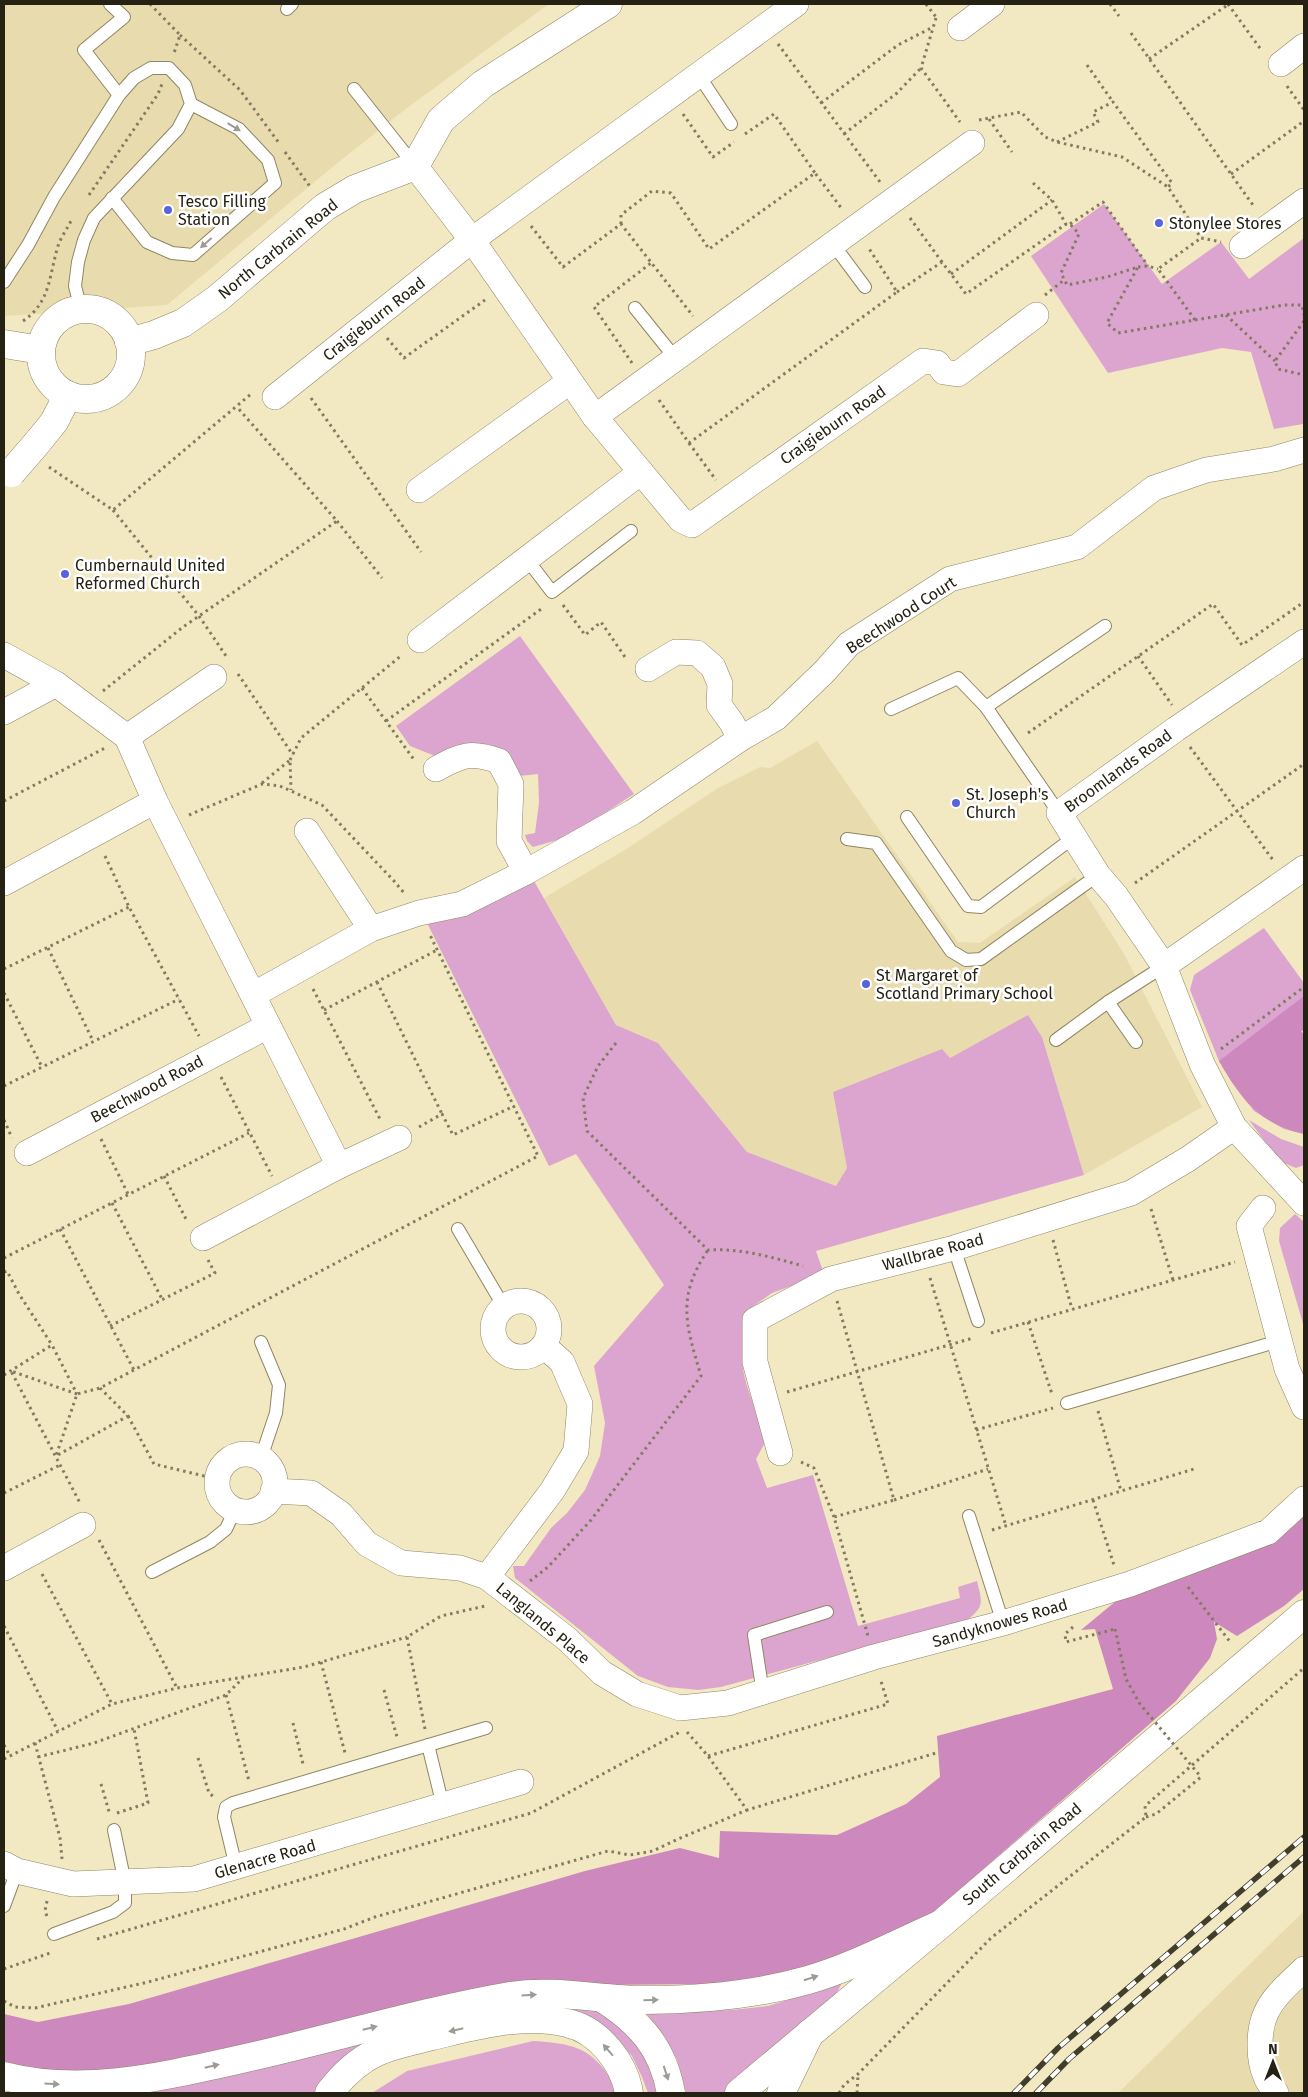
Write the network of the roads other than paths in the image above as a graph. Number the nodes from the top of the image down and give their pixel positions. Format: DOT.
graph roads {
  1 [pos="110,4"];
  2 [pos="608,4"];
  3 [pos="796,4"];
  4 [pos="992,4"];
  5 [pos="960,28"];
  6 [pos="1304,46"];
  7 [pos="1281,64"];
  8 [pos="698,74"];
  9 [pos="354,89"];
  10 [pos="119,95"];
  11 [pos="191,104"];
  12 [pos="731,124"];
  13 [pos="971,128"];
  14 [pos="415,166"];
  15 [pos="112,198"];
  16 [pos="1304,201"];
  17 [pos="472,240"];
  18 [pos="833,244"];
  19 [pos="1242,246"];
  20 [pos="4,282"];
  21 [pos="865,287"];
  22 [pos="635,308"];
  23 [pos="81,310"];
  24 [pos="1036,315"];
  25 [pos="12,334"];
  26 [pos="129,342"];
  27 [pos="41,350"];
  28 [pos="676,359"];
  29 [pos="569,382"];
  30 [pos="68,395"];
  31 [pos="275,397"];
  32 [pos="595,418"];
  33 [pos="1304,450"];
  34 [pos="641,472"];
  35 [pos="7,477"];
  36 [pos="419,490"];
  37 [pos="631,531"];
  38 [pos="526,558"];
  39 [pos="1105,626"];
  40 [pos="420,640"];
  41 [pos="1304,642"];
  42 [pos="4,656"];
  43 [pos="226,669"];
  44 [pos="648,669"];
  45 [pos="56,684"];
  46 [pos="986,707"];
  47 [pos="891,709"];
  48 [pos="4,712"];
  49 [pos="126,737"];
  50 [pos="740,739"];
  51 [pos="436,769"];
  52 [pos="156,801"];
  53 [pos="1059,813"];
  54 [pos="907,817"];
  55 [pos="307,831"];
  56 [pos="1074,837"];
  57 [pos="847,839"];
  58 [pos="526,872"];
  59 [pos="1296,873"];
  60 [pos="1098,875"];
  61 [pos="4,883"];
  62 [pos="371,929"];
  63 [pos="1164,966"];
  64 [pos="253,995"];
  65 [pos="1108,1002"];
  66 [pos="268,1026"];
  67 [pos="1056,1040"];
  68 [pos="1136,1042"];
  69 [pos="1234,1127"];
  70 [pos="395,1140"];
  71 [pos="27,1152"];
  72 [pos="339,1166"];
  73 [pos="1300,1190"];
  74 [pos="1263,1208"];
  75 [pos="458,1229"];
  76 [pos="200,1240"];
  77 [pos="954,1248"];
  78 [pos="504,1307"];
  79 [pos="978,1321"];
  80 [pos="1279,1341"];
  81 [pos="261,1342"];
  82 [pos="544,1346"];
  83 [pos="1061,1405"];
  84 [pos="1304,1407"];
  85 [pos="780,1453"];
  86 [pos="260,1458"];
  87 [pos="273,1491"];
  88 [pos="1304,1499"];
  89 [pos="235,1510"];
  90 [pos="968,1516"];
  91 [pos="87,1523"];
  92 [pos="4,1568"];
  93 [pos="152,1572"];
  94 [pos="500,1587"];
  95 [pos="827,1612"];
  96 [pos="1304,1614"];
  97 [pos="1003,1623"];
  98 [pos="763,1693"];
  99 [pos="680,1708"];
  100 [pos="486,1728"];
  101 [pos="428,1744"];
  102 [pos="521,1782"];
  103 [pos="443,1806"];
  104 [pos="114,1830"];
  105 [pos="236,1867"];
  106 [pos="10,1868"];
  107 [pos="125,1883"];
  108 [pos="4,1906"];
  109 [pos="941,1924"];
  110 [pos="54,1934"];
  111 [pos="1304,1969"];
  112 [pos="602,1998"];
  113 [pos="810,2033"];
  114 [pos="4,2076"];
  115 [pos="329,2093"];
  116 [pos="629,2093"];
  117 [pos="671,2093"];
  118 [pos="739,2093"];
  119 [pos="781,2093"];
  120 [pos="1276,2093"];
  1 -- 10 [label="lane"];
  2 -- 14 [label="street"];
  3 -- 8 [label="street, Craigieburn Road"];
  4 -- 5 [label="street"];
  6 -- 7 [label="street"];
  8 -- 12 [label="lane"];
  8 -- 17 [label="street, Craigieburn Road"];
  9 -- 14 [label="lane"];
  10 -- 11 [label="lane"];
  10 -- 20 [label="lane"];
  11 -- 15 [label="lane"];
  11 -- 15 [label="lane, one-way"];
  13 -- 18 [label="street"];
  14 -- 17 [label="street, Craigieburn Road"];
  14 -- 26 [label="street, North Carbrain Road"];
  15 -- 23 [label="lane"];
  16 -- 19 [label="street"];
  17 -- 29 [label="street, Craigieburn Road"];
  17 -- 31 [label="street, Craigieburn Road"];
  18 -- 21 [label="lane"];
  18 -- 28 [label="street"];
  22 -- 28 [label="lane"];
  23 -- 26 [label="street"];
  23 -- 27 [label="street"];
  24 -- 34 [label="street, Craigieburn Road"];
  25 -- 27 [label="street"];
  26 -- 30 [label="street"];
  27 -- 30 [label="street"];
  28 -- 32 [label="street"];
  29 -- 32 [label="street, Craigieburn Road"];
  29 -- 36 [label="street"];
  30 -- 35 [label="street, bridge"];
  32 -- 34 [label="street, Craigieburn Road"];
  33 -- 50 [label="street, Beechwood Court"];
  34 -- 38 [label="street"];
  37 -- 38 [label="lane"];
  38 -- 40 [label="street"];
  39 -- 46 [label="lane"];
  41 -- 53 [label="street, Broomlands Road"];
  42 -- 45 [label="street"];
  43 -- 49 [label="street"];
  44 -- 50 [label="street"];
  45 -- 48 [label="street"];
  45 -- 49 [label="street"];
  46 -- 47 [label="lane"];
  46 -- 53 [label="lane"];
  49 -- 52 [label="street"];
  50 -- 58 [label="street, Beechwood Court"];
  51 -- 58 [label="street"];
  52 -- 61 [label="street"];
  52 -- 64 [label="street"];
  53 -- 56 [label="street, Broomlands Road"];
  54 -- 56 [label="lane"];
  55 -- 62 [label="street"];
  56 -- 60 [label="street, Broomlands Road"];
  57 -- 60 [label="lane"];
  58 -- 62 [label="street, Beechwood Court"];
  59 -- 63 [label="street"];
  60 -- 63 [label="street, Broomlands Road"];
  62 -- 64 [label="street, Beechwood Court"];
  63 -- 65 [label="lane"];
  63 -- 69 [label="street, Broomlands Road"];
  64 -- 66 [label="street"];
  65 -- 67 [label="lane"];
  65 -- 68 [label="lane"];
  66 -- 71 [label="street, Beechwood Road"];
  66 -- 72 [label="street"];
  69 -- 73 [label="street, Broomlands Road"];
  69 -- 77 [label="street, Wallbrae Road"];
  70 -- 72 [label="street"];
  72 -- 76 [label="street"];
  74 -- 80 [label="street"];
  75 -- 78 [label="lane"];
  77 -- 79 [label="lane"];
  77 -- 85 [label="street, Wallbrae Road"];
  78 -- 82 [label="street"];
  78 -- 82 [label="street"];
  80 -- 83 [label="lane"];
  80 -- 84 [label="street"];
  81 -- 86 [label="lane"];
  82 -- 94 [label="street"];
  86 -- 87 [label="street"];
  86 -- 89 [label="street"];
  87 -- 89 [label="street"];
  87 -- 94 [label="street, Langlands Place"];
  88 -- 97 [label="street, Sandyknowes Road"];
  89 -- 93 [label="lane"];
  90 -- 97 [label="lane"];
  91 -- 92 [label="street"];
  94 -- 99 [label="street, Langlands Place"];
  95 -- 98 [label="lane"];
  96 -- 109 [label="street, South Carbrain Road"];
  97 -- 98 [label="street, Sandyknowes Road"];
  98 -- 99 [label="street, Sandyknowes Road"];
  100 -- 101 [label="lane"];
  101 -- 103 [label="lane"];
  101 -- 105 [label="lane"];
  102 -- 103 [label="street, Glenacre Road"];
  103 -- 105 [label="street, Glenacre Road"];
  104 -- 107 [label="lane"];
  105 -- 107 [label="street, Glenacre Road"];
  106 -- 107 [label="street, Glenacre Road"];
  106 -- 108 [label="lane"];
  107 -- 110 [label="lane"];
  112 -- 109 [label="street, one-way"];
  109 -- 113 [label="street, South Carbrain Road"];
  111 -- 120 [label="street"];
  114 -- 112 [label="street, one-way"];
  112 -- 117 [label="street, one-way"];
  113 -- 118 [label="street, South Carbrain Road"];
  113 -- 119 [label="street"];
  116 -- 115 [label="street, one-way"];
}
